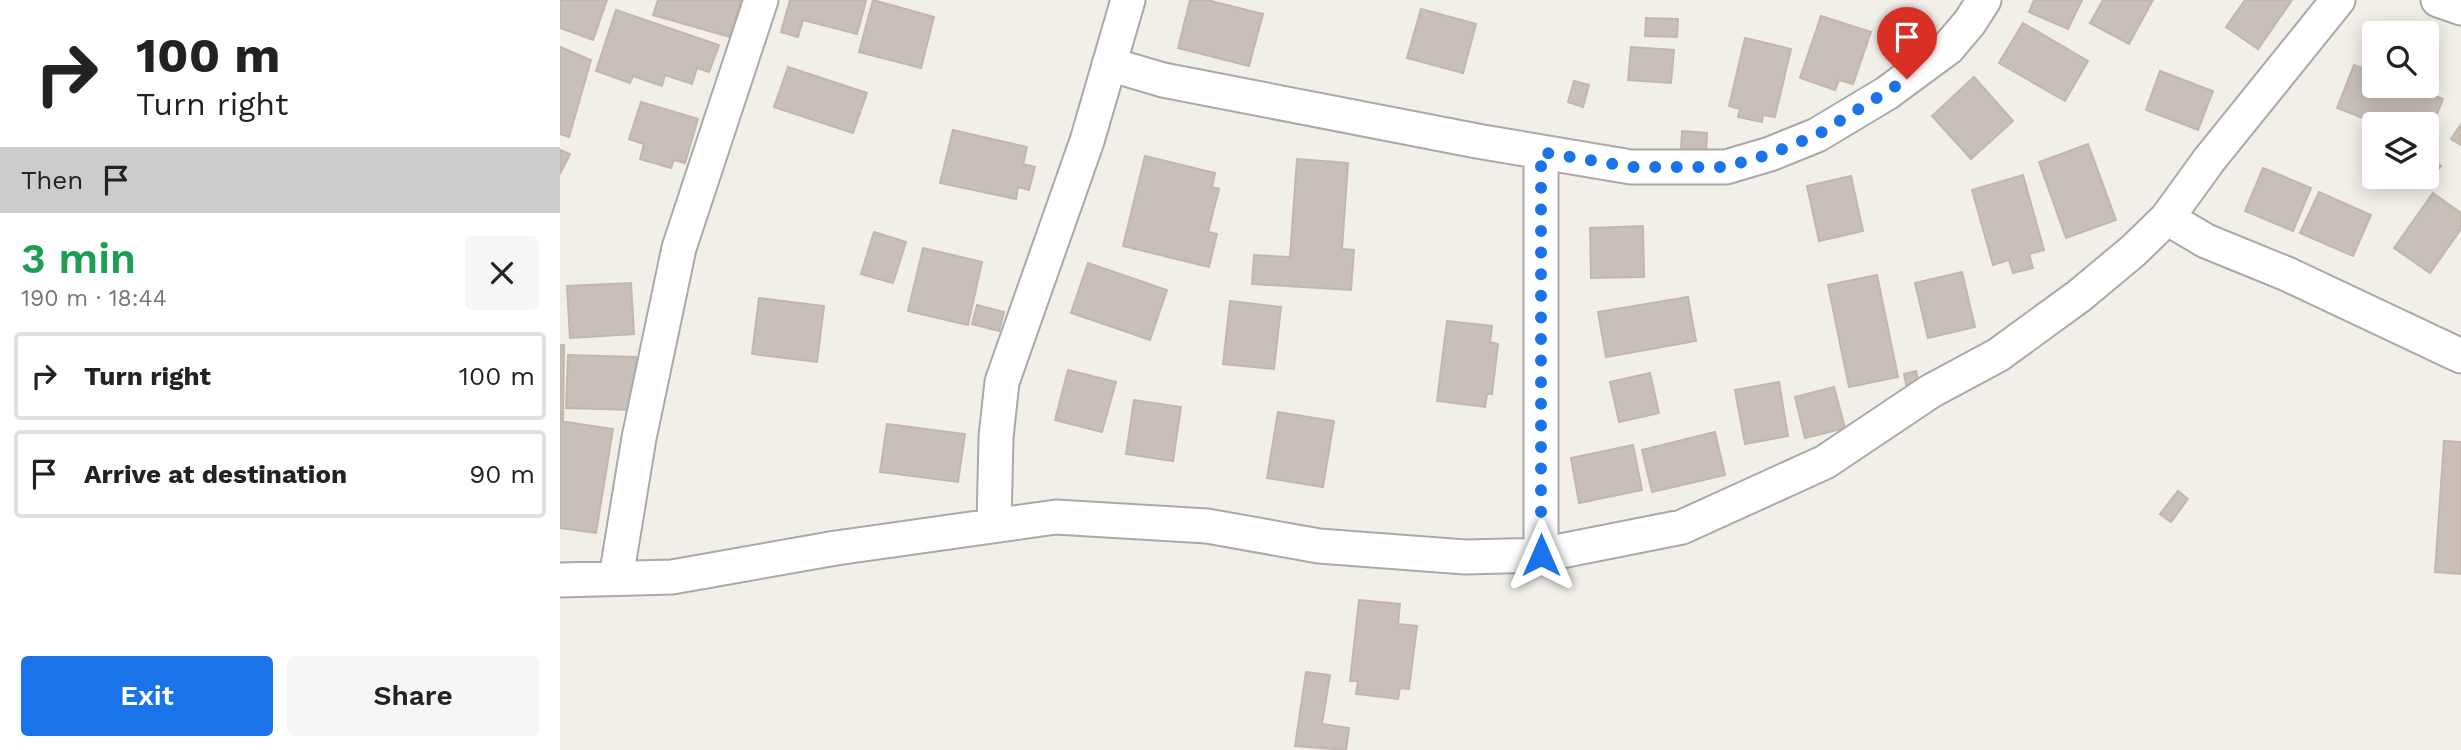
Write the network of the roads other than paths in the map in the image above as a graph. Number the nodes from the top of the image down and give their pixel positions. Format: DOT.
graph roads {
  1 [pos="761,0"];
  2 [pos="1128,0"];
  3 [pos="1984,0"];
  4 [pos="2338,0"];
  5 [pos="2438,0"];
  6 [pos="2461,8"];
  7 [pos="1110,64"];
  8 [pos="1541,152"];
  9 [pos="2166,218"];
  10 [pos="2461,356"];
  11 [pos="994,525"];
  12 [pos="1541,555"];
  13 [pos="616,578"];
  14 [pos="560,580"];
  1 -- 13 [label="street"];
  2 -- 7 [label="street"];
  3 -- 8 [label="street"];
  4 -- 9 [label="street"];
  5 -- 6 [label="street"];
  7 -- 8 [label="street"];
  7 -- 11 [label="street"];
  8 -- 12 [label="street"];
  9 -- 10 [label="street"];
  9 -- 12 [label="street"];
  11 -- 12 [label="street"];
  11 -- 13 [label="street"];
  13 -- 14 [label="street"];
}
